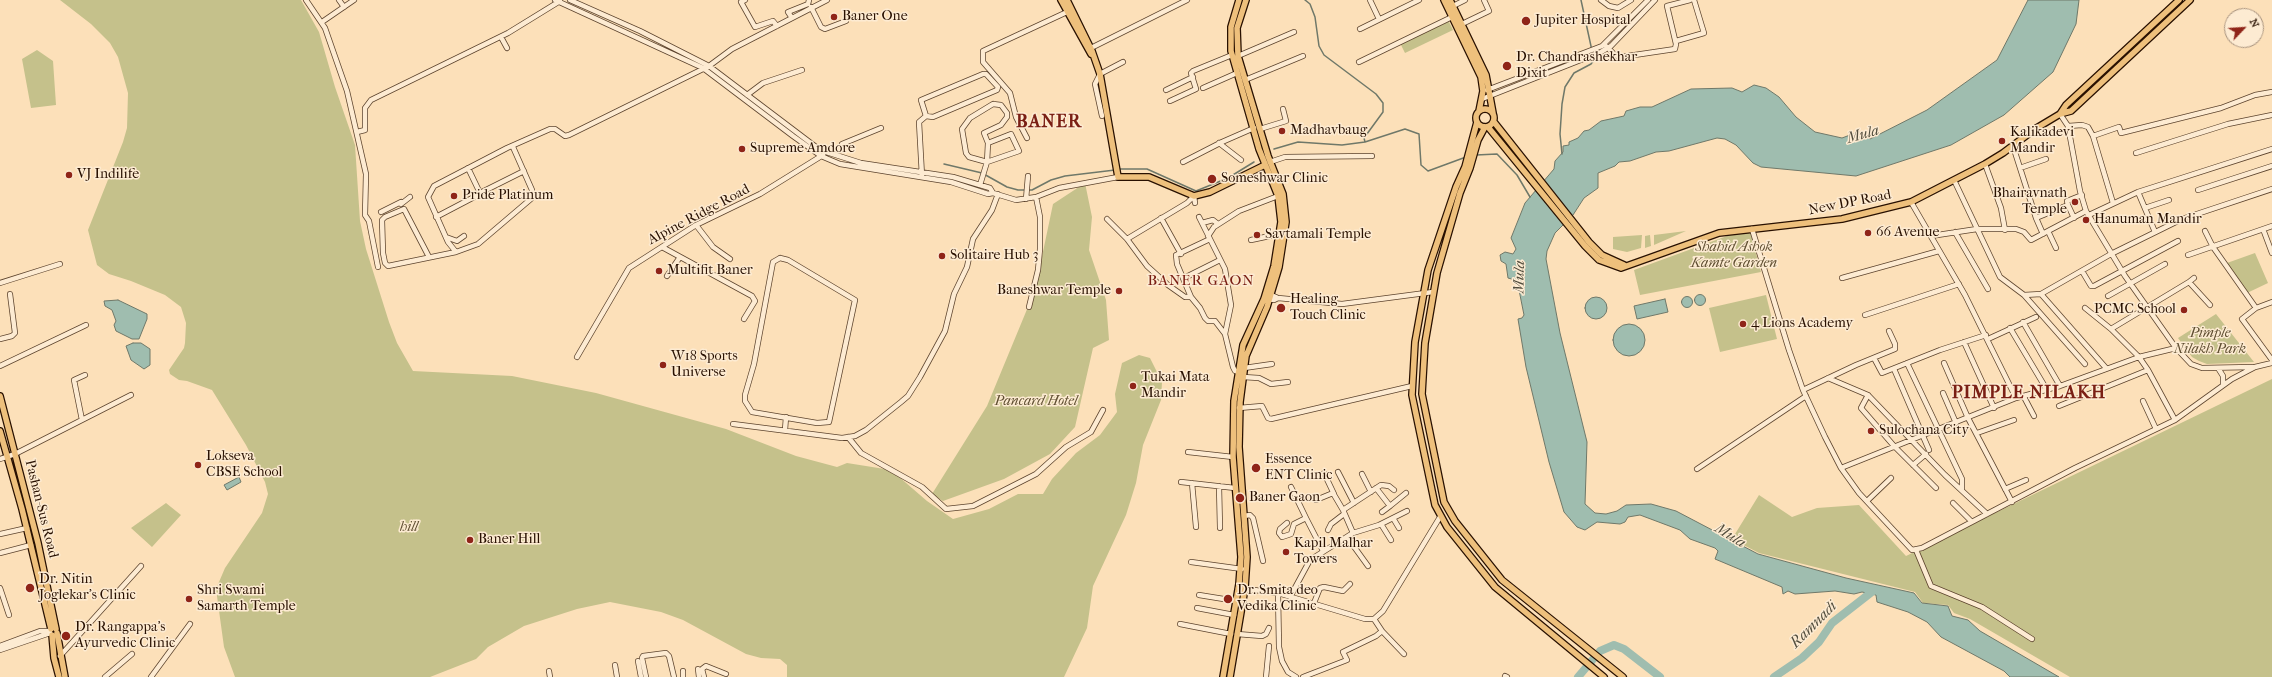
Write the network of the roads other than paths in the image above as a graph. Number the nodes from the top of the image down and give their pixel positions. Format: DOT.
graph roads {
  1 [pos="307,0"];
  2 [pos="339,0"];
  3 [pos="354,0"];
  4 [pos="570,0"];
  5 [pos="745,0"];
  6 [pos="810,0"];
  7 [pos="827,0"];
  8 [pos="1061,0"];
  9 [pos="1067,0"];
  10 [pos="1187,0"];
  11 [pos="1239,0"];
  12 [pos="1246,0"];
  13 [pos="1370,0"];
  14 [pos="1419,0"];
  15 [pos="1444,0"];
  16 [pos="1465,0"];
  17 [pos="1484,0"];
  18 [pos="1601,0"];
  19 [pos="1631,0"];
  20 [pos="1648,0"];
  21 [pos="1655,0"];
  22 [pos="1690,0"];
  23 [pos="1695,0"];
  24 [pos="2179,0"];
  25 [pos="2190,0"];
  26 [pos="558,1"];
  27 [pos="1452,3"];
  28 [pos="344,7"];
  29 [pos="812,7"];
  30 [pos="1067,12"];
  31 [pos="1452,17"];
  32 [pos="792,18"];
  33 [pos="1379,19"];
  34 [pos="846,21"];
  35 [pos="322,22"];
  36 [pos="1462,24"];
  37 [pos="777,26"];
  38 [pos="1360,29"];
  39 [pos="1294,32"];
  40 [pos="1708,35"];
  41 [pos="501,37"];
  42 [pos="1676,41"];
  43 [pos="1607,46"];
  44 [pos="507,48"];
  45 [pos="1091,48"];
  46 [pos="1093,56"];
  47 [pos="1235,56"];
  48 [pos="1303,56"];
  49 [pos="1123,62"];
  50 [pos="1359,62"];
  51 [pos="709,66"];
  52 [pos="703,68"];
  53 [pos="802,70"];
  54 [pos="1237,73"];
  55 [pos="1100,74"];
  56 [pos="1193,77"];
  57 [pos="1245,80"];
  58 [pos="1203,88"];
  59 [pos="1490,89"];
  60 [pos="1166,90"];
  61 [pos="1483,91"];
  62 [pos="2272,92"];
  63 [pos="748,94"];
  64 [pos="1491,96"];
  65 [pos="744,98"];
  66 [pos="1482,98"];
  67 [pos="1170,101"];
  68 [pos="1283,109"];
  69 [pos="1479,112"];
  70 [pos="1492,113"];
  71 [pos="2060,114"];
  72 [pos="2272,115"];
  73 [pos="926,116"];
  74 [pos="1102,116"];
  75 [pos="1477,122"];
  76 [pos="1494,122"];
  77 [pos="2068,126"];
  78 [pos="1486,127"];
  79 [pos="881,128"];
  80 [pos="1254,128"];
  81 [pos="1260,129"];
  82 [pos="357,132"];
  83 [pos="1501,136"];
  84 [pos="2093,136"];
  85 [pos="1027,138"];
  86 [pos="988,143"];
  87 [pos="1219,143"];
  88 [pos="842,144"];
  89 [pos="2013,146"];
  90 [pos="513,147"];
  91 [pos="1472,148"];
  92 [pos="2272,149"];
  93 [pos="826,152"];
  94 [pos="2136,153"];
  95 [pos="821,156"];
  96 [pos="1372,156"];
  97 [pos="2046,159"];
  98 [pos="1241,160"];
  99 [pos="987,162"];
  100 [pos="1183,162"];
  101 [pos="1268,163"];
  102 [pos="1985,164"];
  103 [pos="2272,166"];
  104 [pos="1468,167"];
  105 [pos="468,168"];
  106 [pos="2020,168"];
  107 [pos="524,171"];
  108 [pos="922,175"];
  109 [pos="1028,176"];
  110 [pos="1117,176"];
  111 [pos="1954,180"];
  112 [pos="980,185"];
  113 [pos="2272,189"];
  114 [pos="2198,190"];
  115 [pos="2138,192"];
  116 [pos="993,193"];
  117 [pos="998,194"];
  118 [pos="478,195"];
  119 [pos="2082,195"];
  120 [pos="1194,196"];
  121 [pos="1278,196"];
  122 [pos="410,197"];
  123 [pos="1036,197"];
  124 [pos="1026,199"];
  125 [pos="2169,200"];
  126 [pos="401,202"];
  127 [pos="1911,202"];
  128 [pos="1195,203"];
  129 [pos="2114,203"];
  130 [pos="2068,205"];
  131 [pos="2145,208"];
  132 [pos="404,209"];
  133 [pos="381,212"];
  134 [pos="2088,213"];
  135 [pos="436,217"];
  136 [pos="1199,217"];
  137 [pos="1161,218"];
  138 [pos="2036,218"];
  139 [pos="2074,218"];
  140 [pos="1107,219"];
  141 [pos="1202,223"];
  142 [pos="1218,224"];
  143 [pos="696,225"];
  144 [pos="2272,226"];
  145 [pos="1977,229"];
  146 [pos="2263,229"];
  147 [pos="1752,230"];
  148 [pos="2005,230"];
  149 [pos="2048,231"];
  150 [pos="2205,231"];
  151 [pos="1955,232"];
  152 [pos="2155,232"];
  153 [pos="1279,234"];
  154 [pos="2043,234"];
  155 [pos="464,236"];
  156 [pos="1931,236"];
  157 [pos="446,237"];
  158 [pos="1209,237"];
  159 [pos="1127,239"];
  160 [pos="1251,240"];
  161 [pos="2178,241"];
  162 [pos="662,247"];
  163 [pos="2212,247"];
  164 [pos="2056,248"];
  165 [pos="1939,251"];
  166 [pos="456,252"];
  167 [pos="1181,254"];
  168 [pos="2111,254"];
  169 [pos="2272,254"];
  170 [pos="2188,255"];
  171 [pos="429,257"];
  172 [pos="680,257"];
  173 [pos="730,259"];
  174 [pos="1220,260"];
  175 [pos="60,264"];
  176 [pos="2164,264"];
  177 [pos="378,267"];
  178 [pos="2082,271"];
  179 [pos="2121,271"];
  180 [pos="667,276"];
  181 [pos="1184,278"];
  182 [pos="1842,278"];
  183 [pos="2194,278"];
  184 [pos="2189,282"];
  185 [pos="0,283"];
  186 [pos="2130,283"];
  187 [pos="1959,284"];
  188 [pos="1988,289"];
  189 [pos="1433,292"];
  190 [pos="1422,293"];
  191 [pos="10,294"];
  192 [pos="2041,294"];
  193 [pos="2024,295"];
  194 [pos="1267,296"];
  195 [pos="2108,296"];
  196 [pos="1191,297"];
  197 [pos="2272,302"];
  198 [pos="2210,305"];
  199 [pos="1029,307"];
  200 [pos="2085,308"];
  201 [pos="2146,308"];
  202 [pos="2256,308"];
  203 [pos="1866,315"];
  204 [pos="2036,317"];
  205 [pos="744,319"];
  206 [pos="2024,322"];
  207 [pos="86,325"];
  208 [pos="2010,328"];
  209 [pos="2111,329"];
  210 [pos="1889,331"];
  211 [pos="1225,334"];
  212 [pos="1987,337"];
  213 [pos="0,339"];
  214 [pos="1964,342"];
  215 [pos="2176,348"];
  216 [pos="577,357"];
  217 [pos="2139,357"];
  218 [pos="1874,358"];
  219 [pos="2272,361"];
  220 [pos="1907,363"];
  221 [pos="1944,363"];
  222 [pos="1272,364"];
  223 [pos="2085,364"];
  224 [pos="0,366"];
  225 [pos="2255,367"];
  226 [pos="2106,368"];
  227 [pos="2218,368"];
  228 [pos="1894,369"];
  229 [pos="2148,370"];
  230 [pos="1242,372"];
  231 [pos="85,375"];
  232 [pos="1828,378"];
  233 [pos="1288,382"];
  234 [pos="2224,385"];
  235 [pos="1412,386"];
  236 [pos="2060,386"];
  237 [pos="1803,390"];
  238 [pos="2047,390"];
  239 [pos="1943,393"];
  240 [pos="131,395"];
  241 [pos="1868,395"];
  242 [pos="0,396"];
  243 [pos="1806,396"];
  244 [pos="2016,398"];
  245 [pos="2024,398"];
  246 [pos="2143,401"];
  247 [pos="2059,406"];
  248 [pos="1239,408"];
  249 [pos="1994,408"];
  250 [pos="1104,410"];
  251 [pos="2034,416"];
  252 [pos="786,417"];
  253 [pos="1968,418"];
  254 [pos="82,420"];
  255 [pos="2014,420"];
  256 [pos="2175,420"];
  257 [pos="1956,423"];
  258 [pos="733,424"];
  259 [pos="2156,429"];
  260 [pos="785,430"];
  261 [pos="1940,430"];
  262 [pos="0,431"];
  263 [pos="1977,432"];
  264 [pos="848,437"];
  265 [pos="1923,437"];
  266 [pos="1912,440"];
  267 [pos="1894,446"];
  268 [pos="1188,452"];
  269 [pos="1927,452"];
  270 [pos="15,454"];
  271 [pos="7,456"];
  272 [pos="1233,456"];
  273 [pos="0,459"];
  274 [pos="1913,465"];
  275 [pos="1841,468"];
  276 [pos="1697,469"];
  277 [pos="1338,472"];
  278 [pos="1324,473"];
  279 [pos="1362,474"];
  280 [pos="1891,478"];
  281 [pos="2026,480"];
  282 [pos="1181,482"];
  283 [pos="1192,483"];
  284 [pos="1219,486"];
  285 [pos="1235,488"];
  286 [pos="1291,488"];
  287 [pos="1376,488"];
  288 [pos="1936,488"];
  289 [pos="1962,489"];
  290 [pos="2005,489"];
  291 [pos="1394,490"];
  292 [pos="1371,492"];
  293 [pos="1406,493"];
  294 [pos="1334,494"];
  295 [pos="1316,500"];
  296 [pos="1867,501"];
  297 [pos="2012,502"];
  298 [pos="1354,503"];
  299 [pos="1953,503"];
  300 [pos="1390,506"];
  301 [pos="1407,511"];
  302 [pos="1343,512"];
  303 [pos="1382,512"];
  304 [pos="1449,513"];
  305 [pos="1987,514"];
  306 [pos="1244,516"];
  307 [pos="1306,518"];
  308 [pos="1392,518"];
  309 [pos="1440,518"];
  310 [pos="1972,522"];
  311 [pos="1287,523"];
  312 [pos="1381,524"];
  313 [pos="1196,527"];
  314 [pos="27,528"];
  315 [pos="1220,528"];
  316 [pos="1399,528"];
  317 [pos="1328,530"];
  318 [pos="0,533"];
  319 [pos="1353,533"];
  320 [pos="1346,536"];
  321 [pos="1391,540"];
  322 [pos="32,545"];
  323 [pos="1916,550"];
  324 [pos="1323,551"];
  325 [pos="0,554"];
  326 [pos="1263,561"];
  327 [pos="1190,562"];
  328 [pos="141,566"];
  329 [pos="1368,566"];
  330 [pos="1244,569"];
  331 [pos="1350,584"];
  332 [pos="0,588"];
  333 [pos="1238,588"];
  334 [pos="1245,588"];
  335 [pos="1278,593"];
  336 [pos="1199,595"];
  337 [pos="1290,597"];
  338 [pos="1236,601"];
  339 [pos="1314,603"];
  340 [pos="1197,608"];
  341 [pos="9,615"];
  342 [pos="1234,615"];
  343 [pos="1374,619"];
  344 [pos="190,624"];
  345 [pos="1180,624"];
  346 [pos="1269,628"];
  347 [pos="53,632"];
  348 [pos="1382,632"];
  349 [pos="1234,634"];
  350 [pos="2032,639"];
  351 [pos="0,646"];
  352 [pos="1269,646"];
  353 [pos="0,650"];
  354 [pos="132,654"];
  355 [pos="1404,654"];
  356 [pos="60,657"];
  357 [pos="638,661"];
  358 [pos="615,665"];
  359 [pos="698,669"];
  360 [pos="549,671"];
  361 [pos="683,671"];
  362 [pos="726,674"];
  363 [pos="59,677"];
  364 [pos="65,677"];
  365 [pos="105,677"];
  366 [pos="151,677"];
  367 [pos="550,677"];
  368 [pos="617,677"];
  369 [pos="641,677"];
  370 [pos="646,677"];
  371 [pos="674,677"];
  372 [pos="683,677"];
  373 [pos="699,677"];
  374 [pos="704,677"];
  375 [pos="1223,677"];
  376 [pos="1230,677"];
  377 [pos="1266,677"];
  378 [pos="1296,677"];
  379 [pos="1303,677"];
  380 [pos="1604,677"];
  381 [pos="1623,677"];
  1 -- 35 [label="street"];
  2 -- 28 [label="street"];
  3 -- 28 [label="street"];
  4 -- 51 [label="street"];
  5 -- 37 [label="street"];
  6 -- 29 [label="street"];
  6 -- 32 [label="street"];
  7 -- 29 [label="street"];
  8 -- 30 [label="main road"];
  9 -- 45 [label="main road"];
  10 -- 45 [label="street"];
  11 -- 47 [label="main road"];
  12 -- 47 [label="main road"];
  13 -- 33 [label="street"];
  14 -- 33 [label="street"];
  15 -- 31 [label="main road"];
  16 -- 27 [label="street"];
  17 -- 36 [label="street"];
  18 -- 19 [label="street"];
  20 -- 43 [label="street"];
  21 -- 43 [label="street"];
  22 -- 42 [label="street"];
  23 -- 40 [label="street"];
  23 -- 42 [label="street"];
  24 -- 71 [label="main road, New DP Road"];
  25 -- 71 [label="main road, New DP Road"];
  26 -- 41 [label="street"];
  26 -- 52 [label="street"];
  27 -- 36 [label="main road"];
  28 -- 35 [label="street"];
  29 -- 32 [label="street"];
  29 -- 34 [label="street"];
  30 -- 46 [label="main road"];
  30 -- 85 [label="street"];
  31 -- 50 [label="street"];
  31 -- 61 [label="main road"];
  32 -- 37 [label="street"];
  33 -- 38 [label="street"];
  35 -- 82 [label="street"];
  36 -- 59 [label="main road"];
  37 -- 51 [label="street"];
  39 -- 47 [label="street"];
  41 -- 44 [label="street"];
  41 -- 82 [label="street"];
  42 -- 43 [label="street"];
  43 -- 59 [label="street"];
  43 -- 64 [label="street"];
  45 -- 46 [label="main road"];
  46 -- 55 [label="main road"];
  47 -- 54 [label="main road"];
  47 -- 56 [label="street"];
  47 -- 57 [label="main road"];
  48 -- 57 [label="street"];
  49 -- 55 [label="street"];
  51 -- 52 [label="street"];
  51 -- 63 [label="street"];
  52 -- 65 [label="street"];
  52 -- 90 [label="street"];
  53 -- 63 [label="street"];
  54 -- 58 [label="street"];
  54 -- 80 [label="main road"];
  55 -- 74 [label="street"];
  55 -- 110 [label="main road"];
  56 -- 60 [label="street"];
  56 -- 67 [label="street"];
  57 -- 81 [label="main road"];
  59 -- 61 [label="street"];
  59 -- 64 [label="main road"];
  61 -- 66 [label="main road"];
  62 -- 84 [label="street"];
  63 -- 65 [label="street"];
  63 -- 93 [label="street"];
  64 -- 66 [label="street"];
  64 -- 70 [label="main road"];
  65 -- 95 [label="street"];
  66 -- 69 [label="main road"];
  68 -- 81 [label="street"];
  69 -- 70 [label="main road"];
  69 -- 75 [label="main road"];
  70 -- 76 [label="main road"];
  71 -- 77 [label="street"];
  71 -- 89 [label="main road, New DP Road"];
  72 -- 94 [label="street"];
  73 -- 73 [label="street"];
  73 -- 108 [label="street"];
  75 -- 78 [label="main road"];
  75 -- 91 [label="main road"];
  76 -- 78 [label="main road"];
  76 -- 83 [label="main road"];
  77 -- 84 [label="street"];
  77 -- 119 [label="street"];
  78 -- 83 [label="main road"];
  78 -- 91 [label="main road"];
  79 -- 88 [label="street"];
  80 -- 87 [label="street"];
  80 -- 101 [label="main road"];
  81 -- 101 [label="main road"];
  82 -- 177 [label="street"];
  83 -- 147 [label="main road, New DP Road"];
  84 -- 129 [label="street"];
  86 -- 99 [label="street"];
  86 -- 99 [label="street"];
  86 -- 99 [label="street"];
  87 -- 98 [label="street"];
  87 -- 100 [label="street"];
  89 -- 102 [label="main road, New DP Road"];
  89 -- 106 [label="street"];
  90 -- 105 [label="street"];
  90 -- 107 [label="street"];
  91 -- 104 [label="main road"];
  92 -- 115 [label="street"];
  93 -- 95 [label="street, Alpine Ridge Road"];
  93 -- 108 [label="street"];
  95 -- 108 [label="street"];
  95 -- 143 [label="street, Alpine Ridge Road"];
  96 -- 101 [label="street"];
  97 -- 106 [label="street"];
  99 -- 112 [label="street"];
  101 -- 120 [label="main road"];
  101 -- 121 [label="main road"];
  101 -- 194 [label="main road"];
  102 -- 111 [label="main road, New DP Road"];
  102 -- 148 [label="street"];
  103 -- 114 [label="street"];
  104 -- 189 [label="main road"];
  104 -- 190 [label="main road"];
  105 -- 107 [label="street"];
  105 -- 135 [label="street"];
  106 -- 138 [label="street"];
  107 -- 166 [label="street"];
  108 -- 112 [label="street"];
  108 -- 116 [label="street"];
  109 -- 124 [label="street"];
  110 -- 120 [label="main road"];
  110 -- 123 [label="street"];
  111 -- 127 [label="main road, New DP Road"];
  111 -- 145 [label="street"];
  112 -- 116 [label="street"];
  113 -- 152 [label="street"];
  115 -- 129 [label="street"];
  115 -- 131 [label="street"];
  116 -- 117 [label="street"];
  117 -- 124 [label="street"];
  117 -- 264 [label="street"];
  118 -- 135 [label="street"];
  119 -- 130 [label="street"];
  119 -- 134 [label="street"];
  120 -- 128 [label="street"];
  120 -- 137 [label="street"];
  121 -- 142 [label="street"];
  121 -- 153 [label="main road"];
  122 -- 126 [label="street"];
  123 -- 124 [label="street"];
  123 -- 199 [label="street"];
  125 -- 131 [label="street"];
  126 -- 132 [label="street"];
  126 -- 133 [label="street"];
  127 -- 147 [label="main road, New DP Road"];
  127 -- 156 [label="street"];
  129 -- 134 [label="street"];
  130 -- 138 [label="street"];
  130 -- 139 [label="street"];
  131 -- 152 [label="street"];
  132 -- 171 [label="street"];
  132 -- 171 [label="street"];
  134 -- 139 [label="street"];
  134 -- 168 [label="street"];
  135 -- 157 [label="street"];
  136 -- 141 [label="street"];
  137 -- 159 [label="street"];
  137 -- 167 [label="street"];
  138 -- 154 [label="street"];
  139 -- 149 [label="street"];
  140 -- 159 [label="street"];
  141 -- 142 [label="street"];
  141 -- 158 [label="street"];
  142 -- 158 [label="street"];
  143 -- 162 [label="street, Alpine Ridge Road"];
  143 -- 173 [label="street"];
  144 -- 146 [label="street"];
  145 -- 148 [label="street"];
  145 -- 151 [label="street"];
  145 -- 193 [label="street"];
  146 -- 163 [label="street"];
  146 -- 169 [label="street"];
  147 -- 237 [label="street"];
  148 -- 154 [label="street"];
  149 -- 154 [label="street"];
  149 -- 164 [label="street"];
  150 -- 163 [label="street"];
  151 -- 156 [label="street"];
  151 -- 188 [label="street"];
  152 -- 168 [label="street"];
  153 -- 160 [label="street"];
  153 -- 194 [label="main road"];
  155 -- 157 [label="street"];
  156 -- 165 [label="street"];
  157 -- 166 [label="street"];
  158 -- 167 [label="street"];
  158 -- 174 [label="street"];
  159 -- 196 [label="street"];
  161 -- 179 [label="street"];
  162 -- 172 [label="street"];
  162 -- 216 [label="street, Alpine Ridge Road"];
  163 -- 170 [label="street"];
  163 -- 202 [label="street"];
  165 -- 182 [label="street"];
  165 -- 187 [label="street"];
  166 -- 171 [label="street"];
  167 -- 181 [label="street"];
  168 -- 178 [label="street"];
  168 -- 179 [label="street"];
  172 -- 180 [label="street"];
  172 -- 205 [label="street"];
  174 -- 181 [label="street"];
  174 -- 211 [label="street"];
  175 -- 185 [label="street"];
  176 -- 186 [label="street"];
  178 -- 179 [label="street"];
  178 -- 192 [label="street"];
  179 -- 186 [label="street"];
  181 -- 196 [label="street"];
  183 -- 184 [label="street"];
  184 -- 198 [label="street"];
  184 -- 201 [label="street"];
  186 -- 195 [label="street"];
  186 -- 201 [label="street"];
  187 -- 203 [label="street"];
  187 -- 212 [label="street"];
  189 -- 190 [label="street"];
  189 -- 304 [label="main road"];
  190 -- 194 [label="street"];
  190 -- 235 [label="main road"];
  191 -- 213 [label="street"];
  192 -- 193 [label="street"];
  192 -- 226 [label="street"];
  193 -- 223 [label="street"];
  194 -- 230 [label="main road"];
  196 -- 211 [label="street"];
  197 -- 202 [label="street"];
  200 -- 209 [label="street"];
  201 -- 209 [label="street"];
  201 -- 215 [label="street"];
  202 -- 219 [label="street"];
  204 -- 206 [label="street"];
  206 -- 208 [label="street"];
  206 -- 236 [label="street"];
  207 -- 224 [label="street"];
  208 -- 212 [label="street"];
  208 -- 238 [label="street"];
  209 -- 217 [label="street"];
  210 -- 218 [label="street"];
  211 -- 230 [label="street"];
  212 -- 214 [label="street"];
  212 -- 244 [label="street"];
  214 -- 220 [label="street"];
  214 -- 249 [label="street"];
  215 -- 217 [label="street"];
  215 -- 227 [label="street"];
  217 -- 226 [label="street"];
  217 -- 229 [label="street"];
  218 -- 228 [label="street"];
  218 -- 232 [label="street"];
  219 -- 225 [label="street"];
  220 -- 228 [label="street"];
  220 -- 261 [label="street"];
  221 -- 253 [label="street"];
  222 -- 230 [label="street"];
  225 -- 227 [label="street"];
  225 -- 234 [label="street"];
  226 -- 236 [label="street"];
  227 -- 234 [label="street"];
  228 -- 265 [label="street"];
  229 -- 247 [label="street"];
  229 -- 256 [label="street"];
  230 -- 233 [label="street"];
  230 -- 248 [label="main road"];
  230 -- 272 [label="main road"];
  231 -- 254 [label="street"];
  232 -- 237 [label="street"];
  232 -- 241 [label="street"];
  234 -- 256 [label="street"];
  235 -- 248 [label="street"];
  235 -- 309 [label="main road"];
  236 -- 238 [label="street"];
  237 -- 243 [label="street"];
  238 -- 245 [label="street"];
  239 -- 257 [label="street"];
  240 -- 254 [label="street"];
  241 -- 266 [label="street"];
  241 -- 267 [label="street"];
  242 -- 270 [label="main road, Pashan-Sus Road"];
  243 -- 275 [label="street"];
  243 -- 276 [label="street"];
  244 -- 245 [label="street"];
  244 -- 249 [label="street"];
  245 -- 251 [label="street"];
  246 -- 259 [label="street"];
  248 -- 306 [label="main road"];
  249 -- 253 [label="street"];
  250 -- 264 [label="street"];
  252 -- 252 [label="street"];
  252 -- 260 [label="street"];
  253 -- 257 [label="street"];
  253 -- 263 [label="street"];
  254 -- 270 [label="street"];
  255 -- 263 [label="street"];
  256 -- 259 [label="street"];
  257 -- 261 [label="street"];
  258 -- 260 [label="street"];
  259 -- 297 [label="street"];
  260 -- 264 [label="street"];
  261 -- 265 [label="street"];
  261 -- 289 [label="street"];
  262 -- 271 [label="main road, Pashan-Sus Road"];
  263 -- 290 [label="street"];
  265 -- 266 [label="street"];
  265 -- 269 [label="street"];
  266 -- 267 [label="street"];
  266 -- 269 [label="street"];
  267 -- 274 [label="street"];
  267 -- 275 [label="street"];
  268 -- 272 [label="street"];
  269 -- 274 [label="street"];
  269 -- 289 [label="street"];
  270 -- 271 [label="street"];
  270 -- 347 [label="main road, Pashan-Sus Road"];
  271 -- 273 [label="street"];
  271 -- 314 [label="main road, Pashan-Sus Road"];
  272 -- 285 [label="main road"];
  274 -- 288 [label="street"];
  275 -- 296 [label="street"];
  277 -- 298 [label="street"];
  278 -- 294 [label="street"];
  279 -- 292 [label="street"];
  280 -- 296 [label="street"];
  281 -- 290 [label="street"];
  282 -- 283 [label="street"];
  283 -- 284 [label="street"];
  283 -- 313 [label="street"];
  284 -- 285 [label="street"];
  284 -- 315 [label="street"];
  285 -- 330 [label="main road"];
  286 -- 307 [label="street"];
  287 -- 291 [label="street"];
  287 -- 292 [label="street"];
  287 -- 300 [label="street"];
  289 -- 305 [label="street"];
  290 -- 297 [label="street"];
  292 -- 298 [label="street"];
  293 -- 300 [label="street"];
  294 -- 295 [label="street"];
  294 -- 302 [label="street"];
  296 -- 323 [label="street"];
  297 -- 305 [label="street"];
  298 -- 302 [label="street"];
  299 -- 310 [label="street"];
  300 -- 303 [label="street"];
  301 -- 308 [label="street"];
  302 -- 317 [label="street"];
  302 -- 319 [label="street"];
  304 -- 309 [label="main road"];
  304 -- 381 [label="main road"];
  305 -- 310 [label="street"];
  306 -- 326 [label="street"];
  306 -- 330 [label="main road"];
  307 -- 311 [label="street"];
  307 -- 324 [label="street"];
  308 -- 312 [label="street"];
  308 -- 316 [label="street"];
  309 -- 343 [label="street"];
  309 -- 380 [label="main road"];
  310 -- 323 [label="street"];
  312 -- 319 [label="street"];
  312 -- 321 [label="street"];
  314 -- 318 [label="street"];
  314 -- 322 [label="main road, Pashan-Sus Road"];
  319 -- 320 [label="street"];
  320 -- 324 [label="street"];
  320 -- 329 [label="street"];
  322 -- 325 [label="street"];
  322 -- 347 [label="main road, Pashan-Sus Road"];
  323 -- 350 [label="street"];
  324 -- 337 [label="street"];
  327 -- 330 [label="street"];
  328 -- 356 [label="street"];
  330 -- 333 [label="main road"];
  330 -- 334 [label="main road"];
  331 -- 339 [label="street"];
  332 -- 341 [label="street"];
  333 -- 334 [label="street"];
  333 -- 338 [label="main road"];
  334 -- 335 [label="street"];
  334 -- 349 [label="main road"];
  335 -- 337 [label="street"];
  335 -- 378 [label="street"];
  336 -- 338 [label="street"];
  337 -- 339 [label="street"];
  338 -- 342 [label="main road"];
  339 -- 343 [label="street"];
  340 -- 342 [label="street"];
  342 -- 349 [label="main road"];
  343 -- 348 [label="street"];
  344 -- 366 [label="street"];
  345 -- 349 [label="street"];
  346 -- 349 [label="street"];
  347 -- 351 [label="street"];
  347 -- 353 [label="street"];
  347 -- 356 [label="main road, Pashan-Sus Road"];
  347 -- 363 [label="main road, Pashan-Sus Road"];
  348 -- 355 [label="street"];
  348 -- 379 [label="street"];
  349 -- 375 [label="main road"];
  349 -- 376 [label="main road"];
  352 -- 377 [label="street"];
  354 -- 365 [label="street"];
  356 -- 364 [label="main road, Pashan-Sus Road"];
  357 -- 369 [label="street"];
  358 -- 368 [label="street"];
  359 -- 373 [label="street"];
  360 -- 367 [label="street"];
  361 -- 372 [label="street"];
  362 -- 374 [label="street"];
  370 -- 371 [label="street"];
}
